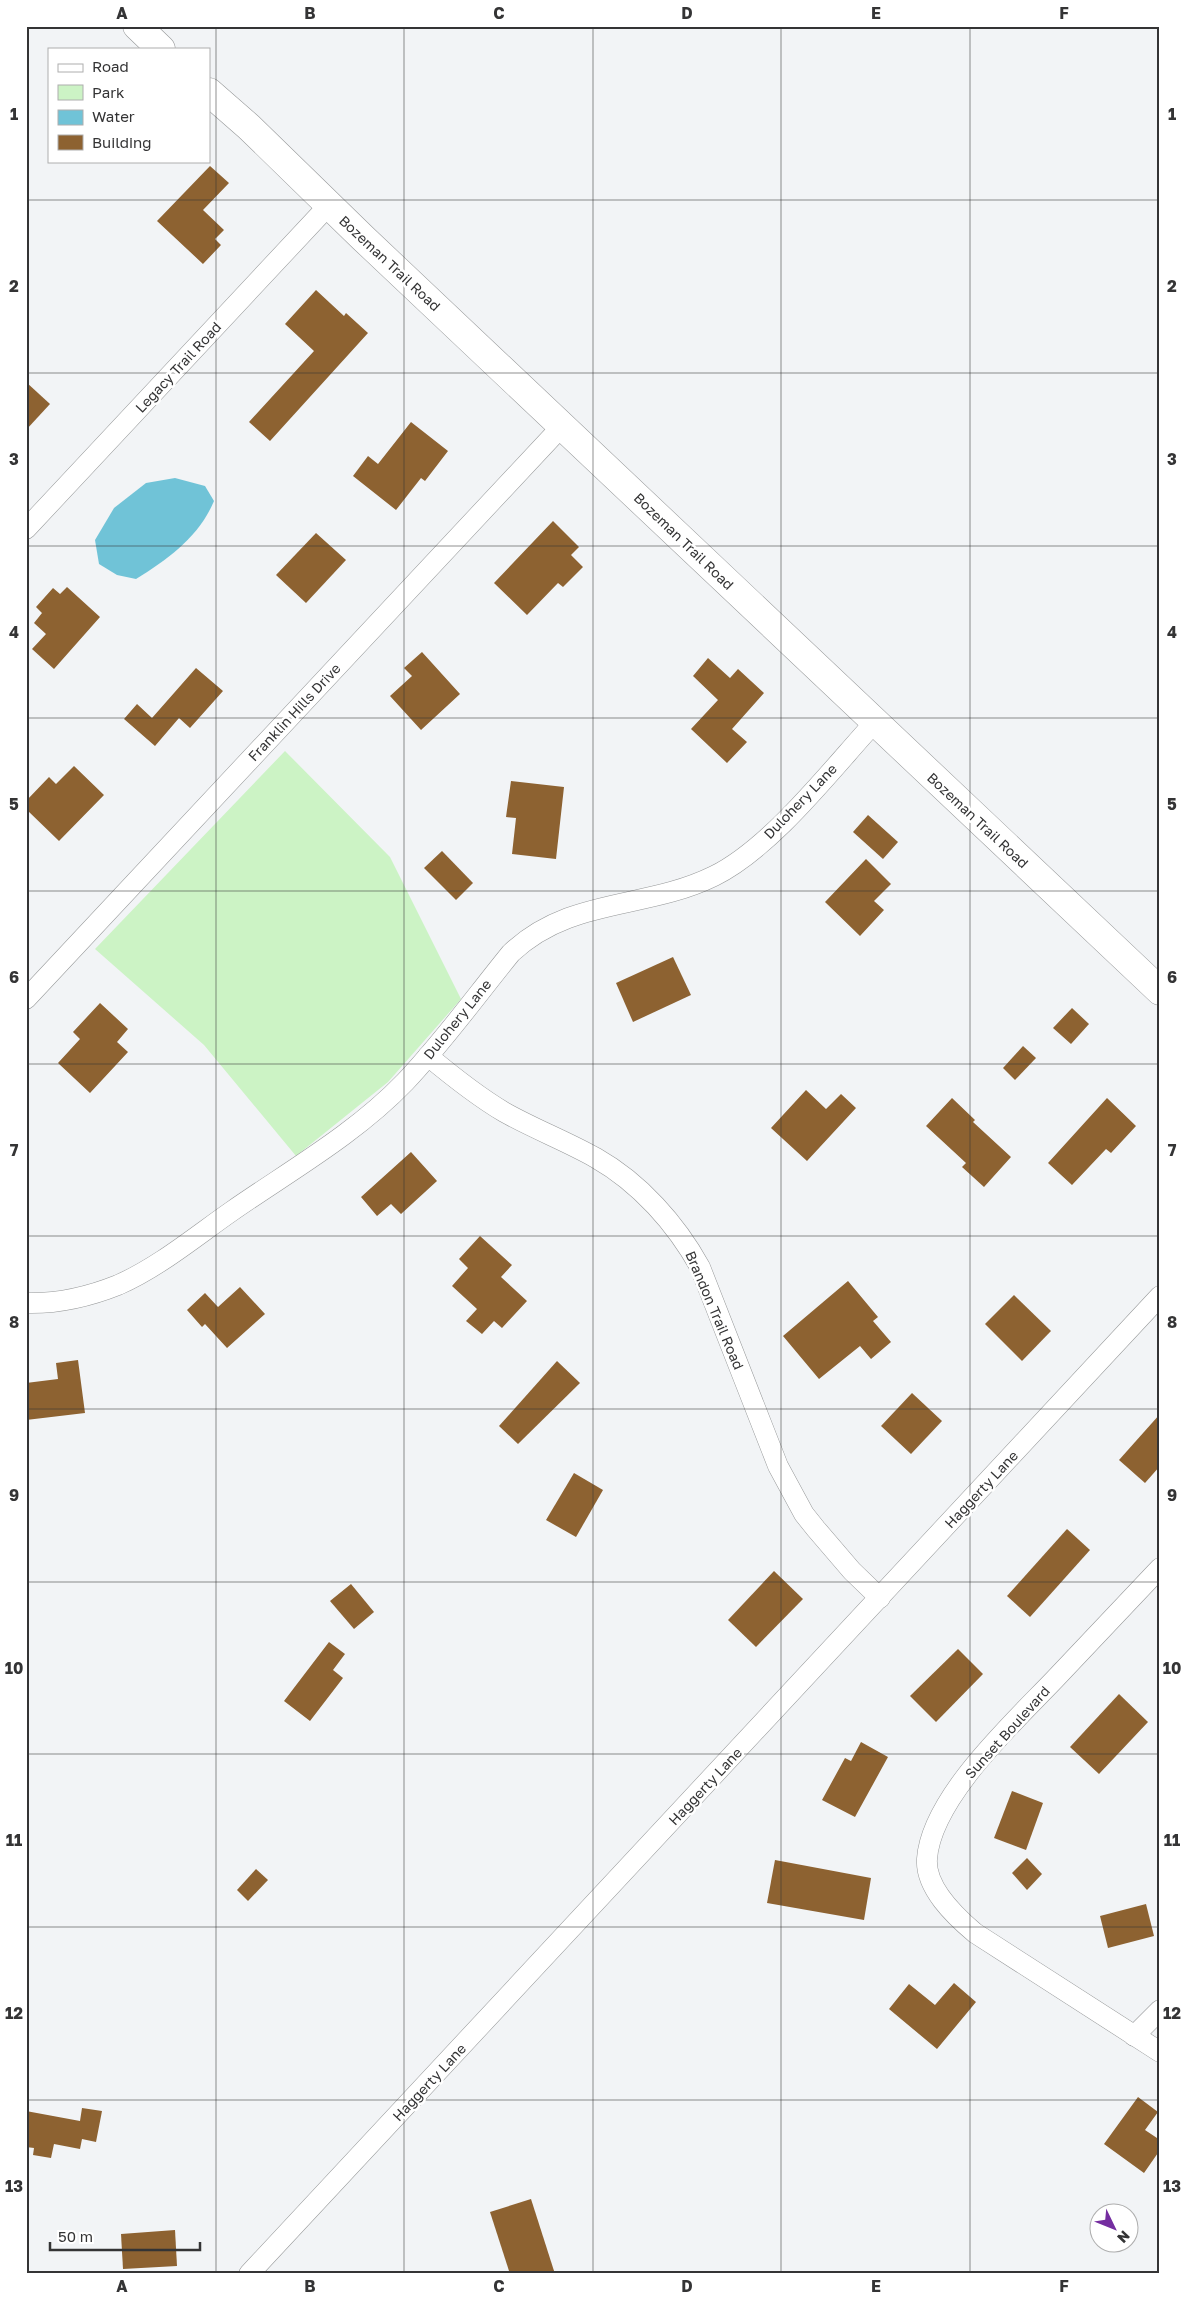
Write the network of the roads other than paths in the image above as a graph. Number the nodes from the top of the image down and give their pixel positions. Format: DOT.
graph roads {
  1 [pos="137,26"];
  2 [pos="160,48"];
  3 [pos="210,93"];
  4 [pos="330,206"];
  5 [pos="563,425"];
  6 [pos="26,530"];
  7 [pos="874,722"];
  8 [pos="1160,990"];
  9 [pos="26,999"];
  10 [pos="428,1056"];
  11 [pos="1160,1296"];
  12 [pos="26,1303"];
  13 [pos="1160,1568"];
  14 [pos="880,1598"];
  15 [pos="1160,2010"];
  16 [pos="1134,2036"];
  17 [pos="1160,2052"];
  18 [pos="249,2274"];
  1 -- 2 [label="street"];
  3 -- 4 [label="street, Bozeman Trail Road"];
  4 -- 5 [label="street, Bozeman Trail Road"];
  4 -- 6 [label="street, Legacy Trail Road"];
  5 -- 7 [label="street, Bozeman Trail Road"];
  5 -- 9 [label="street, Franklin Hills Drive"];
  7 -- 8 [label="street, Bozeman Trail Road"];
  7 -- 10 [label="street, Dulohery Lane"];
  10 -- 12 [label="street, Dulohery Lane"];
  10 -- 14 [label="street, Brandon Trail Road"];
  11 -- 14 [label="street, Haggerty Lane"];
  13 -- 16 [label="street, Sunset Boulevard"];
  14 -- 18 [label="street, Haggerty Lane"];
  15 -- 16 [label="street"];
  16 -- 17 [label="street, Sunset Boulevard"];
}
